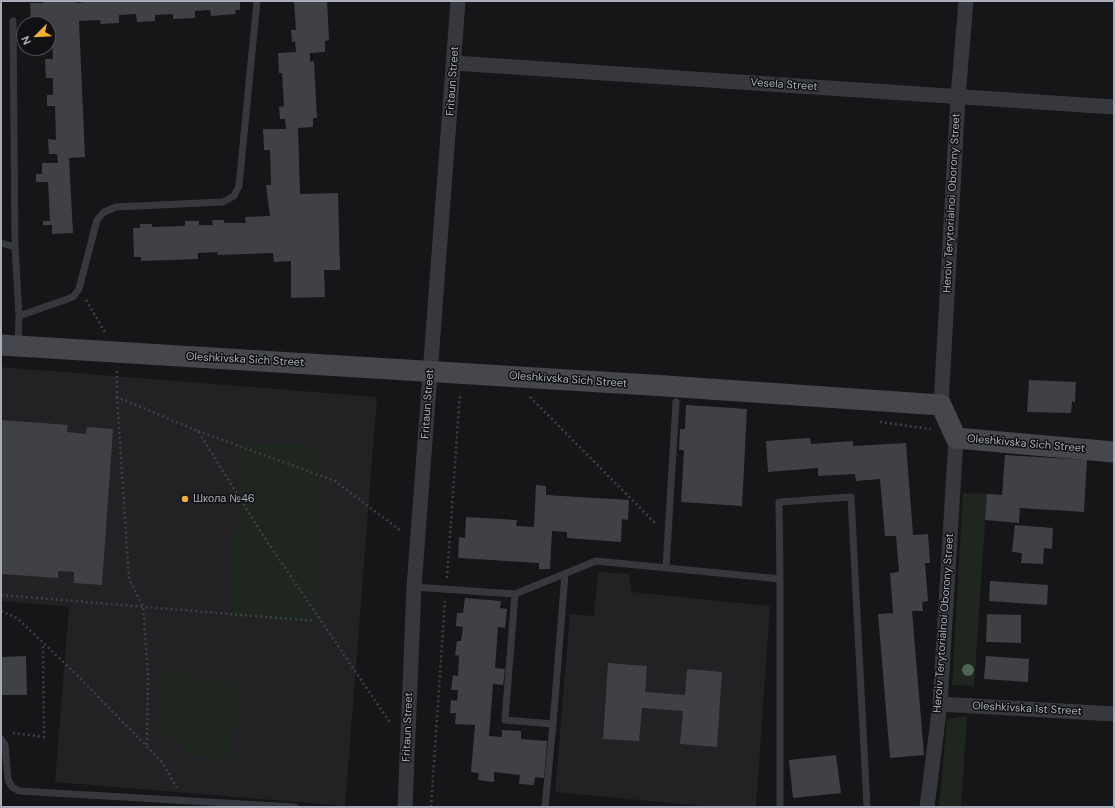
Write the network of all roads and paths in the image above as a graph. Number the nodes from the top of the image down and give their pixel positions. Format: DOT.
graph roads {
  1 [pos="257,1"];
  2 [pos="458,1"];
  3 [pos="966,1"];
  4 [pos="13,21"];
  5 [pos="454,63"];
  6 [pos="958,97"];
  7 [pos="1114,107"];
  8 [pos="1,243"];
  9 [pos="15,246"];
  10 [pos="80,289"];
  11 [pos="19,316"];
  12 [pos="10,346"];
  13 [pos="118,353"];
  14 [pos="431,371"];
  15 [pos="508,376"];
  16 [pos="116,397"];
  17 [pos="676,402"];
  18 [pos="941,405"];
  19 [pos="198,431"];
  20 [pos="956,438"];
  21 [pos="1114,452"];
  22 [pos="668,536"];
  23 [pos="418,543"];
  24 [pos="666,568"];
  25 [pos="565,574"];
  26 [pos="780,580"];
  27 [pos="414,587"];
  28 [pos="515,594"];
  29 [pos="1,595"];
  30 [pos="143,606"];
  31 [pos="1,612"];
  32 [pos="315,621"];
  33 [pos="42,642"];
  34 [pos="940,704"];
  35 [pos="1114,714"];
  36 [pos="553,724"];
  37 [pos="8,732"];
  38 [pos="1,739"];
  39 [pos="408,747"];
  40 [pos="147,748"];
  41 [pos="185,800"];
  42 [pos="249,805"];
  43 [pos="295,807"];
  44 [pos="405,807"];
  45 [pos="545,807"];
  46 [pos="780,807"];
  47 [pos="867,807"];
  48 [pos="927,807"];
  1 -- 10 [label="lane"];
  2 -- 5 [label="street, Fritaun Street"];
  3 -- 6 [label="street, Heroiv Terytorialnoi Oborony Street"];
  4 -- 9 [label="lane"];
  5 -- 6 [label="street, Vesela Street"];
  5 -- 14 [label="street, Fritaun Street"];
  6 -- 7 [label="street, Vesela Street"];
  6 -- 18 [label="street, Heroiv Terytorialnoi Oborony Street"];
  8 -- 9 [label="lane"];
  9 -- 11 [label="lane"];
  10 -- 11 [label="lane"];
  10 -- 13 [label="path"];
  11 -- 12 [label="lane"];
  12 -- 13 [label="street, Oleshkivska Sich Street"];
  13 -- 14 [label="street, Oleshkivska Sich Street"];
  13 -- 16 [label="path"];
  14 -- 15 [label="street, Oleshkivska Sich Street"];
  14 -- 23 [label="street, Fritaun Street"];
  15 -- 18 [label="street, Oleshkivska Sich Street"];
  15 -- 22 [label="path"];
  16 -- 19 [label="path"];
  16 -- 30 [label="path"];
  17 -- 22 [label="lane"];
  18 -- 20 [label="street, Oleshkivska Sich Street"];
  19 -- 23 [label="path"];
  19 -- 39 [label="path"];
  20 -- 21 [label="street, Oleshkivska Sich Street"];
  20 -- 34 [label="street, Heroiv Terytorialnoi Oborony Street"];
  22 -- 24 [label="lane"];
  23 -- 27 [label="street, Fritaun Street"];
  24 -- 25 [label="lane"];
  24 -- 26 [label="lane"];
  25 -- 28 [label="lane"];
  25 -- 36 [label="lane"];
  26 -- 46 [label="lane"];
  26 -- 47 [label="lane"];
  27 -- 28 [label="lane"];
  27 -- 39 [label="street, Fritaun Street"];
  28 -- 36 [label="lane"];
  29 -- 30 [label="path"];
  30 -- 32 [label="path"];
  30 -- 40 [label="path"];
  31 -- 33 [label="path"];
  33 -- 37 [label="path"];
  33 -- 40 [label="path"];
  34 -- 35 [label="street, Oleshkivska 1st Street"];
  34 -- 48 [label="street, Heroiv Terytorialnoi Oborony Street"];
  36 -- 45 [label="lane"];
  38 -- 41 [label="lane"];
  39 -- 44 [label="street, Fritaun Street"];
  40 -- 41 [label="path"];
  41 -- 42 [label="lane"];
  42 -- 43 [label="lane"];
}
